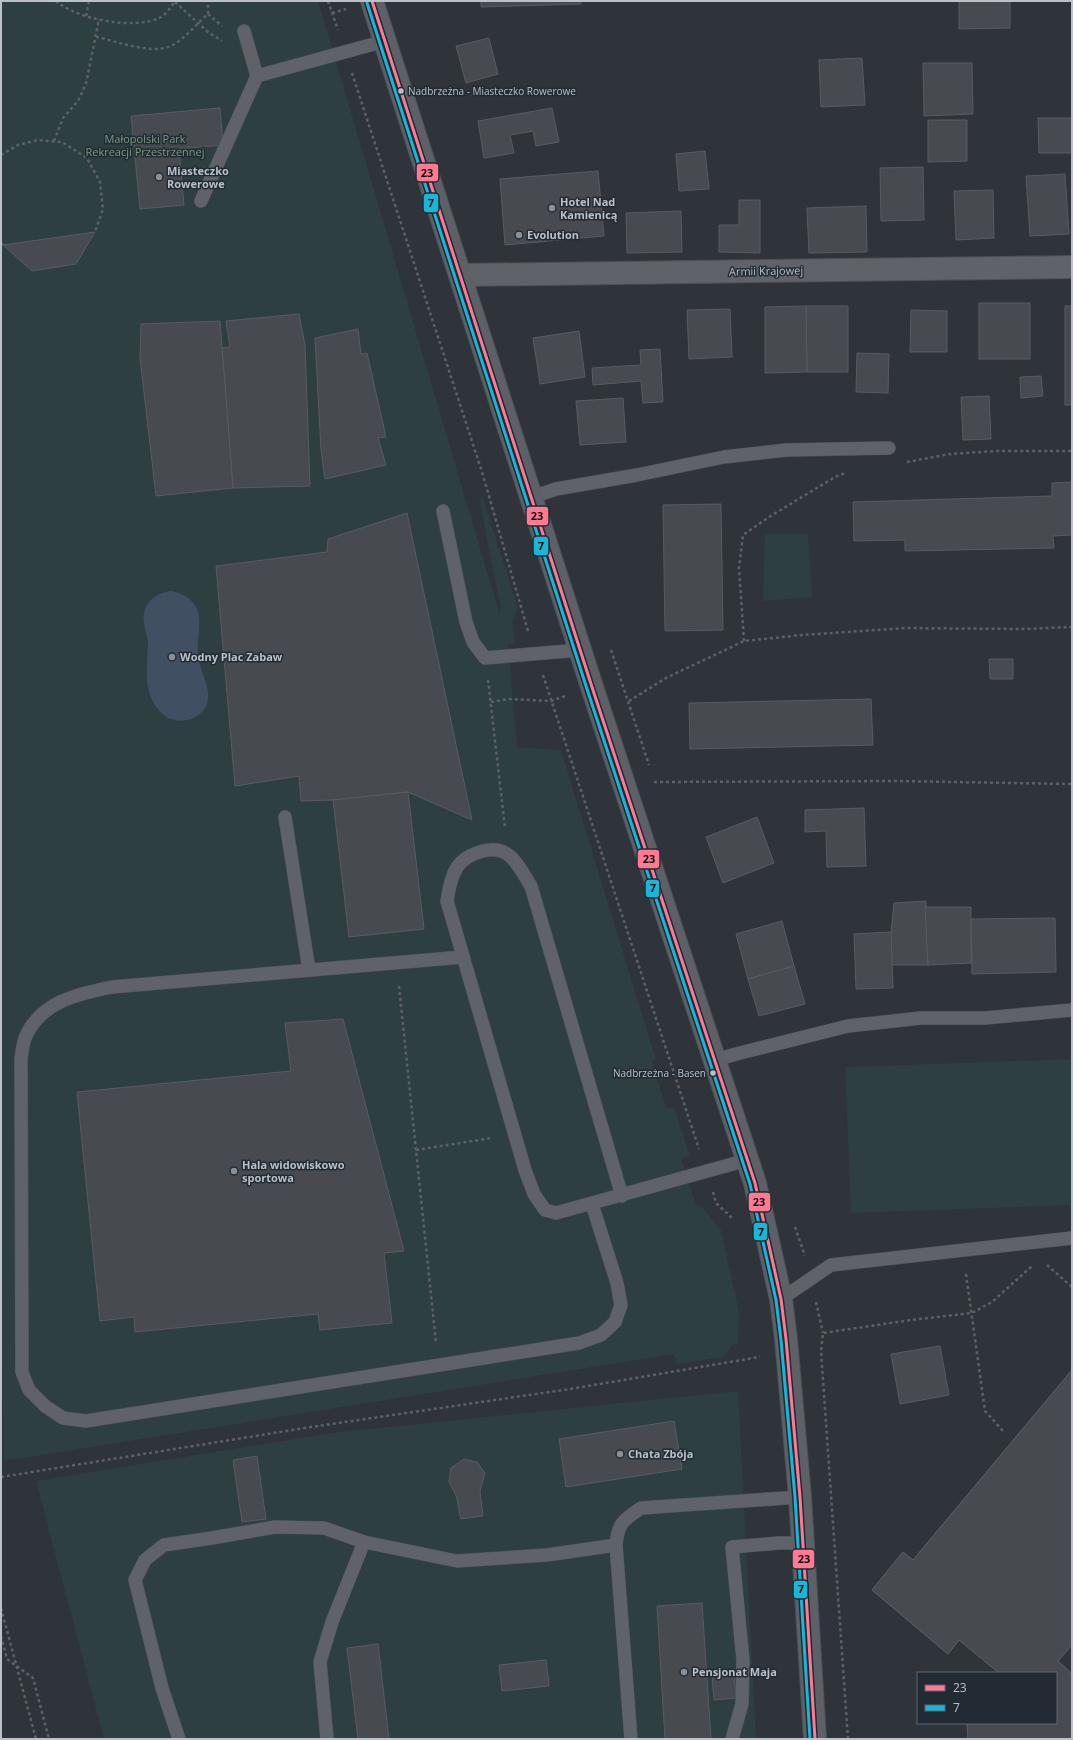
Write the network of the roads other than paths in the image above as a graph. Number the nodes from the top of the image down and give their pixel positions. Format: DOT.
graph roads {
  1 [pos="372,1"];
  2 [pos="245,35"];
  3 [pos="385,41"];
  4 [pos="257,76"];
  5 [pos="201,201"];
  6 [pos="1072,267"];
  7 [pos="460,275"];
  8 [pos="889,448"];
  9 [pos="532,497"];
  10 [pos="443,511"];
  11 [pos="580,650"];
  12 [pos="285,817"];
  13 [pos="463,957"];
  14 [pos="310,970"];
  15 [pos="1072,1010"];
  16 [pos="714,1060"];
  17 [pos="747,1160"];
  18 [pos="622,1196"];
  19 [pos="592,1204"];
  20 [pos="1072,1238"];
  21 [pos="781,1299"];
  22 [pos="800,1498"];
  23 [pos="364,1542"];
  24 [pos="803,1543"];
  25 [pos="616,1544"];
  26 [pos="178,1739"];
  27 [pos="327,1739"];
  28 [pos="631,1739"];
  29 [pos="732,1739"];
  30 [pos="815,1739"];
  1 -- 3 [label="street"];
  2 -- 4 [label="lane"];
  3 -- 4 [label="lane"];
  3 -- 7 [label="street"];
  4 -- 5 [label="lane"];
  6 -- 7 [label="street, Armii Krajowej"];
  7 -- 9 [label="street"];
  8 -- 9 [label="lane"];
  9 -- 11 [label="street"];
  10 -- 11 [label="lane"];
  11 -- 16 [label="street"];
  12 -- 14 [label="lane"];
  13 -- 14 [label="lane"];
  13 -- 18 [label="lane"];
  13 -- 19 [label="lane"];
  14 -- 19 [label="lane"];
  15 -- 16 [label="lane"];
  16 -- 17 [label="street"];
  17 -- 18 [label="lane"];
  17 -- 21 [label="street"];
  18 -- 19 [label="lane"];
  20 -- 21 [label="lane"];
  21 -- 22 [label="street"];
  22 -- 24 [label="street"];
  22 -- 25 [label="lane"];
  23 -- 25 [label="lane"];
  23 -- 26 [label="lane"];
  23 -- 27 [label="lane"];
  24 -- 29 [label="lane"];
  24 -- 30 [label="street"];
  25 -- 28 [label="lane"];
}
